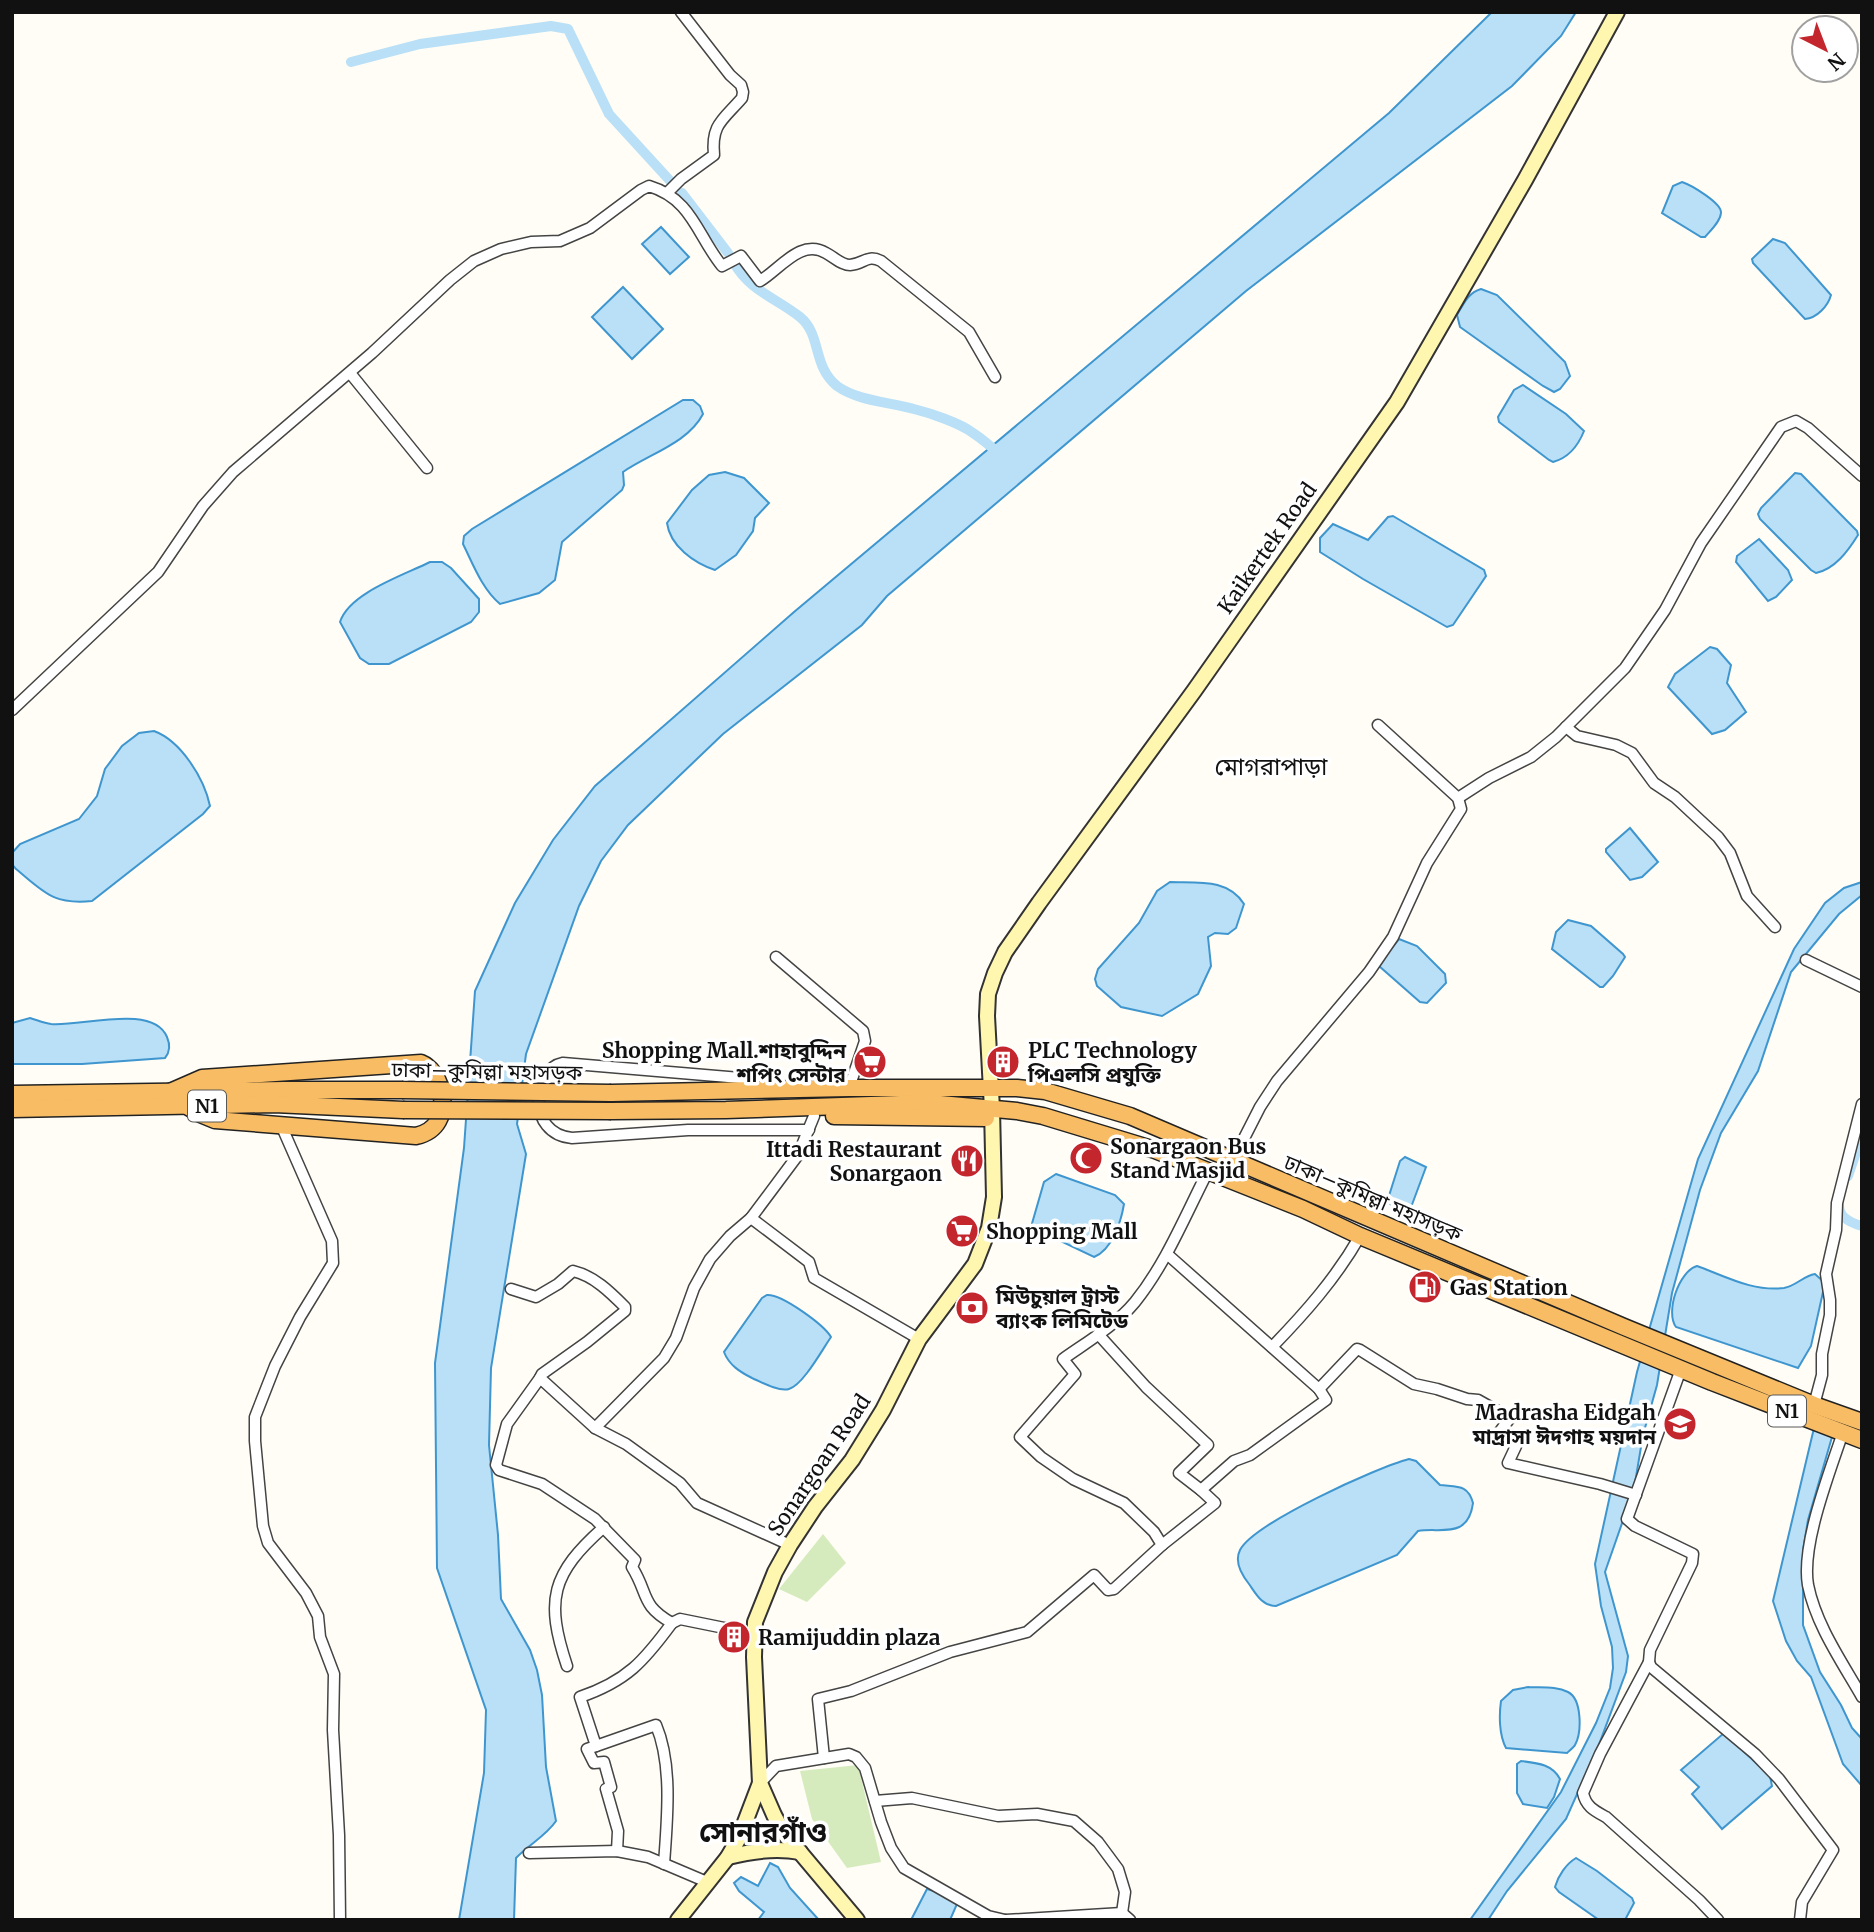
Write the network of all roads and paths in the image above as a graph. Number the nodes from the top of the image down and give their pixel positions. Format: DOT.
graph roads {
  1 [pos="681,12"];
  2 [pos="1616,12"];
  3 [pos="667,193"];
  4 [pos="350,373"];
  5 [pos="995,377"];
  6 [pos="426,468"];
  7 [pos="1862,476"];
  8 [pos="12,710"];
  9 [pos="1378,725"];
  10 [pos="1566,727"];
  11 [pos="1458,798"];
  12 [pos="1775,927"];
  13 [pos="776,957"];
  14 [pos="1806,960"];
  15 [pos="1862,987"];
  16 [pos="991,1087"];
  17 [pos="849,1088"];
  18 [pos="759,1091"];
  19 [pos="170,1092"];
  20 [pos="12,1094"];
  21 [pos="1862,1104"];
  22 [pos="187,1106"];
  23 [pos="12,1109"];
  24 [pos="694,1110"];
  25 [pos="993,1113"];
  26 [pos="811,1123"];
  27 [pos="281,1125"];
  28 [pos="1233,1160"];
  29 [pos="1204,1179"];
  30 [pos="751,1217"];
  31 [pos="1341,1227"];
  32 [pos="1360,1236"];
  33 [pos="1167,1254"];
  34 [pos="510,1289"];
  35 [pos="1098,1334"];
  36 [pos="919,1339"];
  37 [pos="1272,1347"];
  38 [pos="1675,1367"];
  39 [pos="540,1378"];
  40 [pos="1319,1389"];
  41 [pos="1814,1405"];
  42 [pos="1862,1422"];
  43 [pos="595,1428"];
  44 [pos="1843,1432"];
  45 [pos="1862,1440"];
  46 [pos="1201,1490"];
  47 [pos="1636,1495"];
  48 [pos="604,1527"];
  49 [pos="790,1545"];
  50 [pos="1162,1545"];
  51 [pos="672,1623"];
  52 [pos="754,1634"];
  53 [pos="1649,1662"];
  54 [pos="567,1666"];
  55 [pos="1862,1697"];
  56 [pos="597,1746"];
  57 [pos="824,1758"];
  58 [pos="761,1783"];
  59 [pos="875,1801"];
  60 [pos="617,1851"];
  61 [pos="800,1852"];
  62 [pos="529,1853"];
  63 [pos="728,1857"];
  64 [pos="664,1864"];
  65 [pos="707,1882"];
  66 [pos="1126,1916"];
  67 [pos="340,1920"];
  68 [pos="678,1920"];
  69 [pos="857,1920"];
  70 [pos="1006,1920"];
  71 [pos="1718,1920"];
  72 [pos="1800,1920"];
  1 -- 3 [label="street"];
  2 -- 16 [label="main road, Kaikertek Road"];
  3 -- 4 [label="street"];
  3 -- 5 [label="street"];
  4 -- 6 [label="street"];
  4 -- 8 [label="street"];
  7 -- 10 [label="street"];
  9 -- 11 [label="street"];
  10 -- 11 [label="street"];
  10 -- 12 [label="street"];
  11 -- 28 [label="street"];
  13 -- 17 [label="street"];
  14 -- 15 [label="street"];
  16 -- 17 [label="highway, ঢাকা–কুমিল্লা মহাসড়ক / N1"];
  16 -- 25 [label="main road, Kaikertek Road"];
  16 -- 28 [label="highway, ঢাকা–কুমিল্লা মহাসড়ক / N1"];
  17 -- 18 [label="highway, ঢাকা–কুমিল্লা মহাসড়ক / N1"];
  18 -- 19 [label="highway, ঢাকা–কুমিল্লা মহাসড়ক / N1, bridge"];
  18 -- 26 [label="street"];
  19 -- 20 [label="highway, ঢাকা–কুমিল্লা মহাসড়ক / N1"];
  19 -- 27 [label="highway"];
  21 -- 41 [label="street"];
  22 -- 23 [label="highway, ঢাকা–কুমিল্লা মহাসড়ক / N1"];
  22 -- 24 [label="highway, ঢাকা–কুমিল্লা মহাসড়ক / N1, bridge"];
  22 -- 27 [label="highway"];
  24 -- 25 [label="highway, ঢাকা–কুমিল্লা মহাসড়ক / N1"];
  24 -- 26 [label="highway"];
  25 -- 26 [label="highway"];
  25 -- 29 [label="highway"];
  25 -- 31 [label="highway, ঢাকা–কুমিল্লা মহাসড়ক / N1"];
  25 -- 36 [label="main road, Sonargoan Road"];
  26 -- 30 [label="street"];
  27 -- 67 [label="street"];
  28 -- 41 [label="highway, ঢাকা–কুমিল্লা মহাসড়ক / N1"];
  29 -- 31 [label="highway"];
  29 -- 33 [label="street"];
  30 -- 36 [label="street"];
  30 -- 43 [label="street"];
  31 -- 32 [label="highway, ঢাকা–কুমিল্লা মহাসড়ক / N1"];
  32 -- 37 [label="street"];
  32 -- 38 [label="highway, ঢাকা–কুমিল্লা মহাসড়ক / N1"];
  33 -- 35 [label="street"];
  33 -- 37 [label="street"];
  34 -- 39 [label="street"];
  35 -- 46 [label="street"];
  35 -- 50 [label="street"];
  36 -- 49 [label="main road, Sonargoan Road"];
  37 -- 40 [label="street"];
  38 -- 44 [label="highway, N1"];
  38 -- 47 [label="street"];
  39 -- 43 [label="street"];
  39 -- 48 [label="street"];
  40 -- 46 [label="street"];
  40 -- 47 [label="street"];
  41 -- 42 [label="highway, ঢাকা–কুমিল্লা মহাসড়ক / N1"];
  43 -- 49 [label="street"];
  44 -- 45 [label="highway, N1"];
  44 -- 55 [label="street"];
  46 -- 50 [label="street"];
  47 -- 53 [label="street"];
  48 -- 51 [label="street"];
  48 -- 54 [label="street"];
  49 -- 52 [label="main road, Sonargoan Road"];
  50 -- 57 [label="street"];
  51 -- 52 [label="street"];
  51 -- 56 [label="street"];
  52 -- 58 [label="main road, Sonargoan Road"];
  53 -- 71 [label="street"];
  53 -- 72 [label="street"];
  56 -- 60 [label="street"];
  56 -- 64 [label="street"];
  57 -- 58 [label="street"];
  57 -- 59 [label="street"];
  58 -- 61 [label="main road, Sonargoan Road"];
  58 -- 63 [label="main road, Sonargoan Road"];
  59 -- 66 [label="street"];
  59 -- 70 [label="street"];
  60 -- 62 [label="street"];
  60 -- 64 [label="street"];
  61 -- 63 [label="main road"];
  61 -- 69 [label="main road, Sonargoan Road"];
  63 -- 65 [label="main road, Sonargoan Road"];
  64 -- 65 [label="street"];
  65 -- 68 [label="main road, Sonargoan Road"];
  66 -- 70 [label="street"];
}
